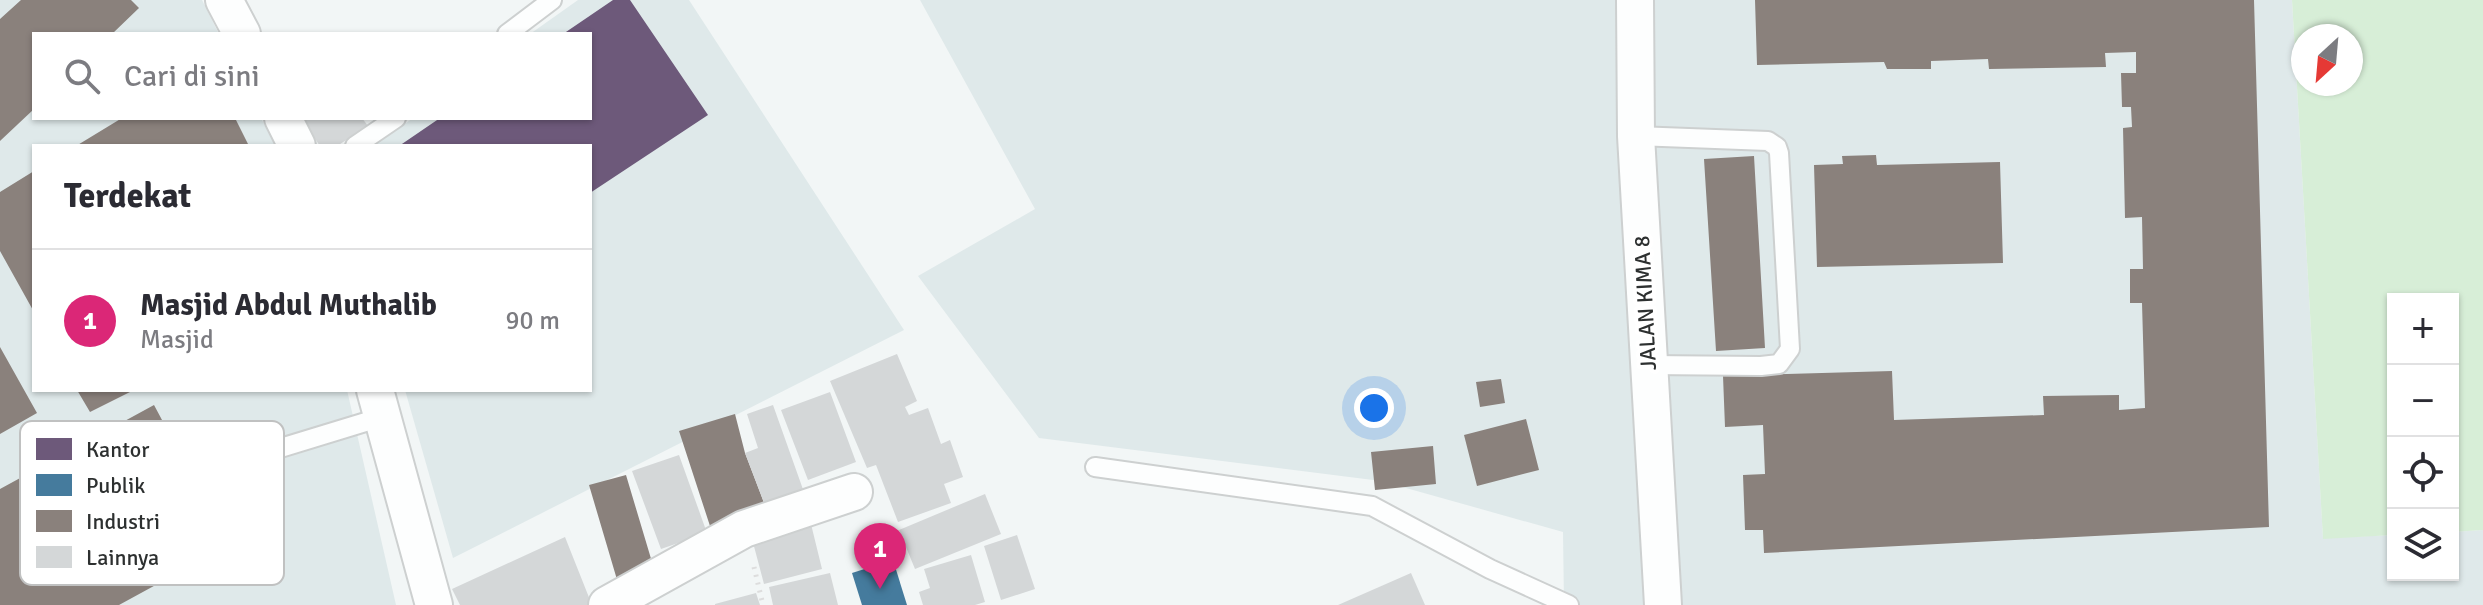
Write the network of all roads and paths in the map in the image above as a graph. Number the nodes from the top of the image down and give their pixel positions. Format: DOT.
graph roads {
  1 [pos="224,0"];
  2 [pos="552,0"];
  3 [pos="1635,0"];
  4 [pos="241,32"];
  5 [pos="510,32"];
  6 [pos="284,120"];
  7 [pos="393,120"];
  8 [pos="1636,136"];
  9 [pos="296,144"];
  10 [pos="358,144"];
  11 [pos="1648,365"];
  12 [pos="378,403"];
  13 [pos="284,441"];
  14 [pos="1095,467"];
  15 [pos="854,492"];
  16 [pos="434,605"];
  17 [pos="607,605"];
  18 [pos="1569,605"];
  19 [pos="1663,605"];
  1 -- 4 [label="street"];
  2 -- 5 [label="lane"];
  3 -- 8 [label="street, JALAN KIMA 8"];
  6 -- 9 [label="street"];
  7 -- 10 [label="lane"];
  8 -- 11 [label="street, JALAN KIMA 8"];
  8 -- 11 [label="lane"];
  11 -- 19 [label="street, JALAN KIMA 8"];
  12 -- 13 [label="lane"];
  12 -- 16 [label="street"];
  14 -- 18 [label="lane"];
  15 -- 17 [label="street"];
}
